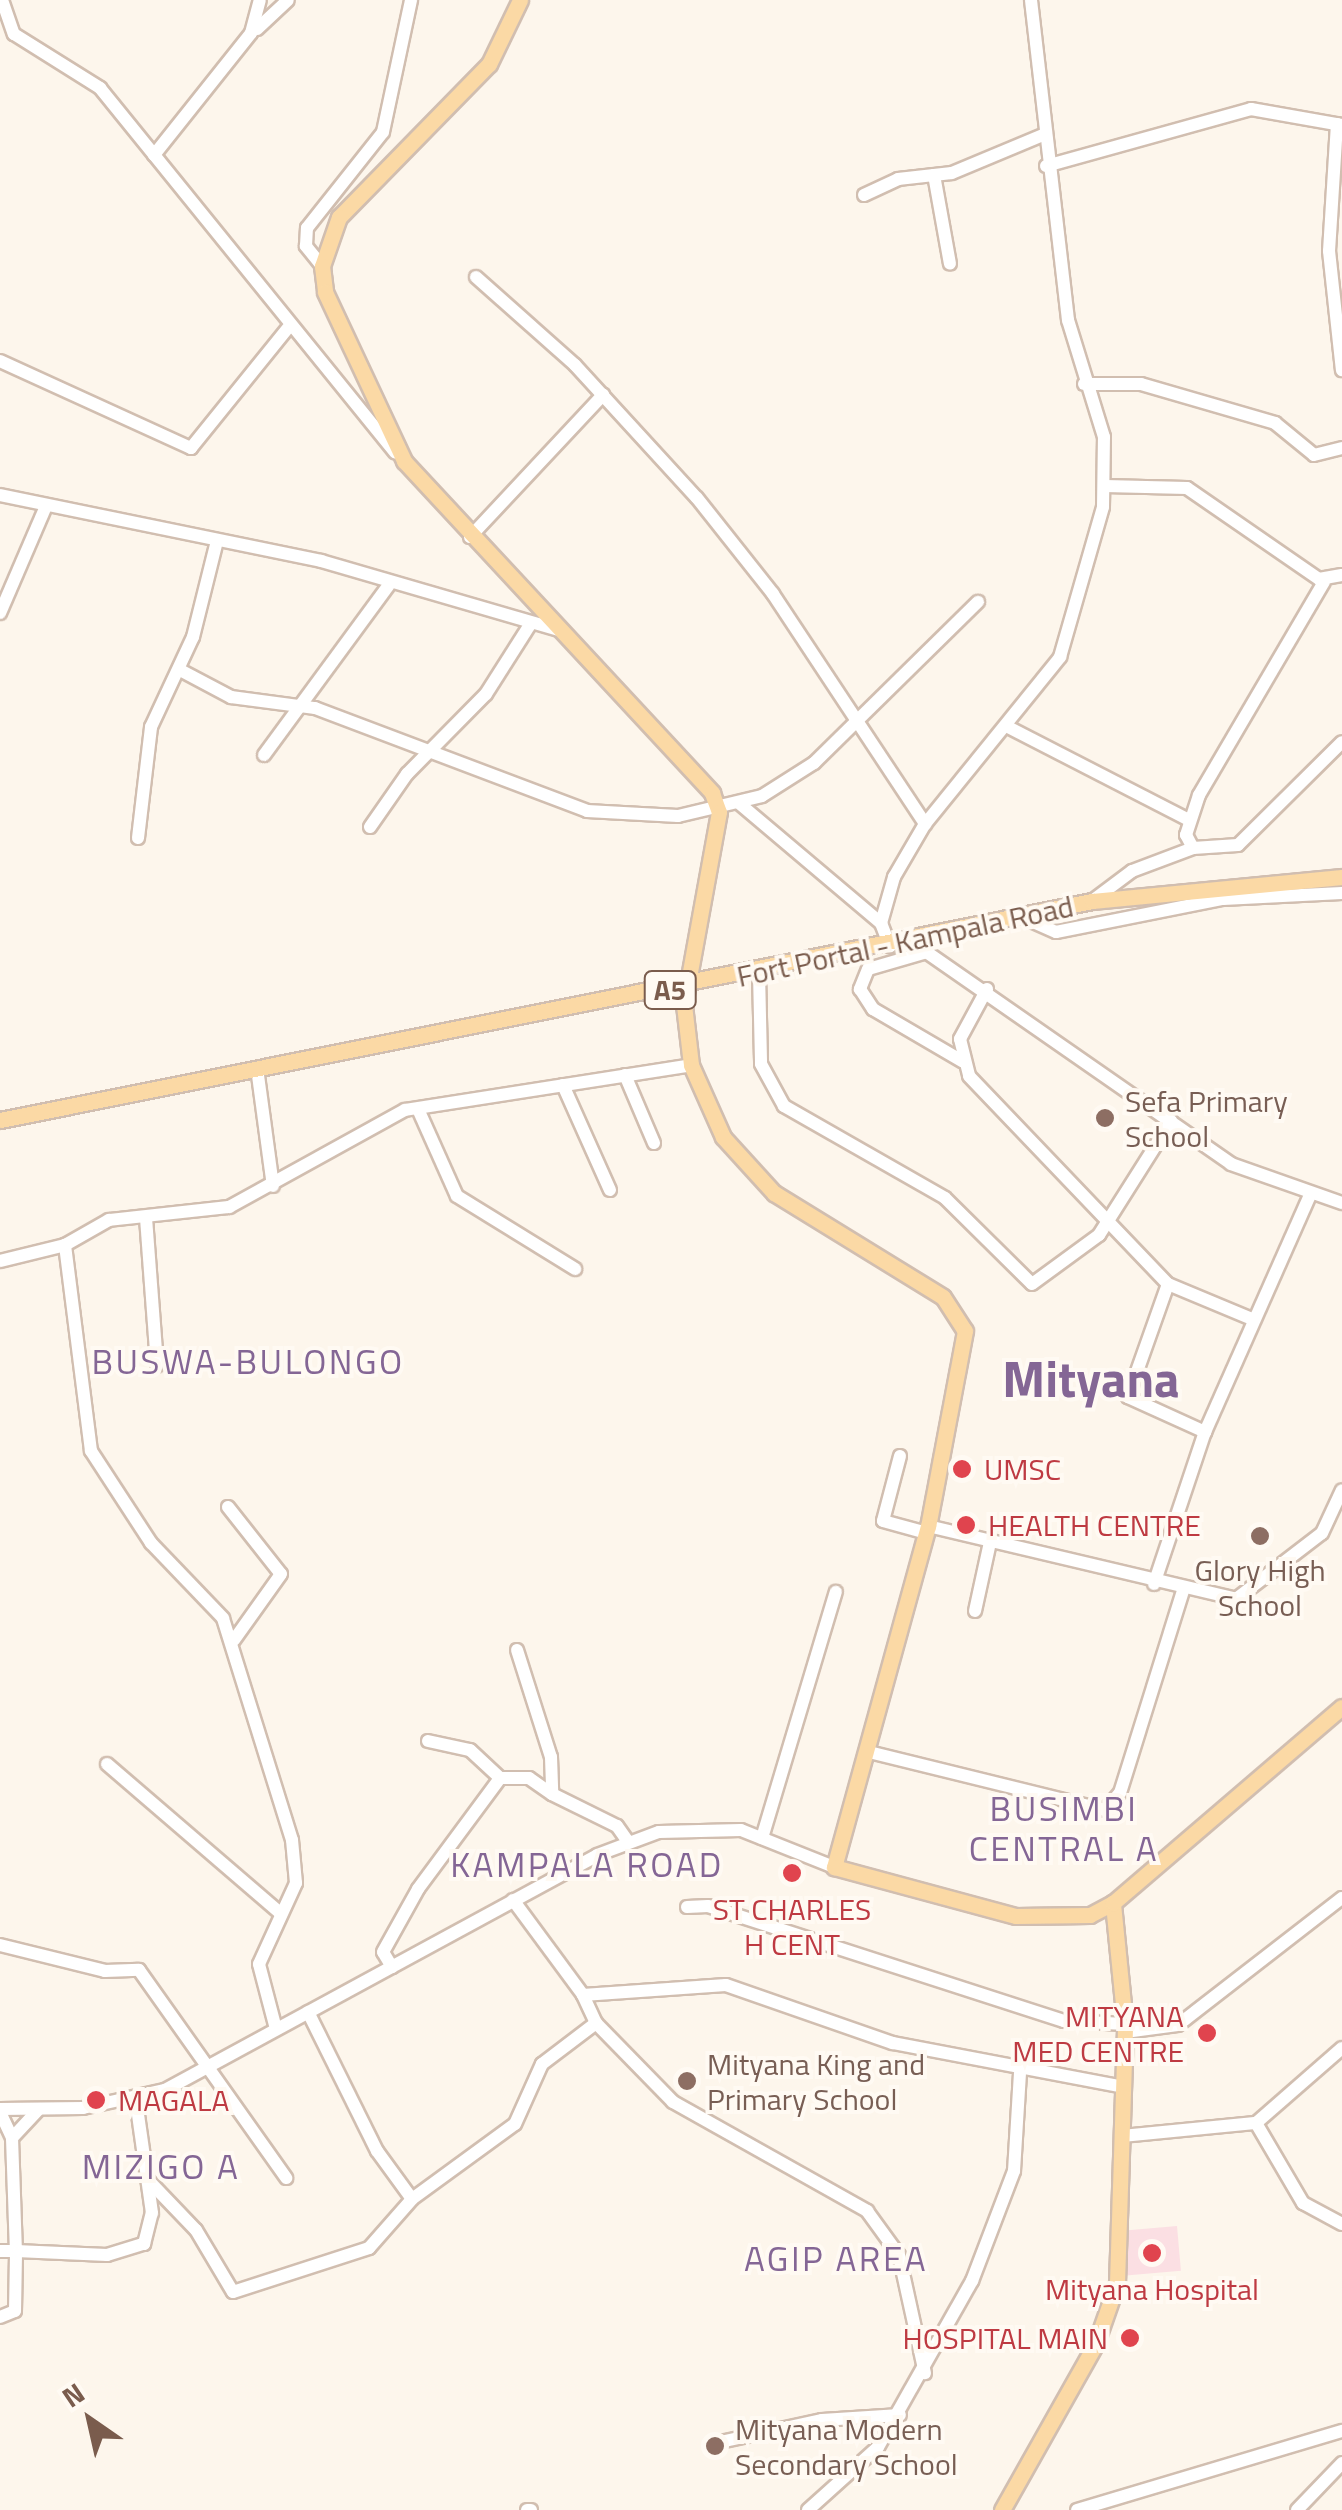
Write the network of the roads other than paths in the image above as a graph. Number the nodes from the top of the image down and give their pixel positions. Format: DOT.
graph roads {
  1 [pos="2,0"];
  2 [pos="260,0"];
  3 [pos="288,0"];
  4 [pos="412,0"];
  5 [pos="520,0"];
  6 [pos="1030,0"];
  7 [pos="251,33"];
  8 [pos="1340,125"];
  9 [pos="1043,134"];
  10 [pos="154,155"];
  11 [pos="1046,166"];
  12 [pos="934,175"];
  13 [pos="864,195"];
  14 [pos="950,264"];
  15 [pos="322,266"];
  16 [pos="476,277"];
  17 [pos="288,328"];
  18 [pos="0,361"];
  19 [pos="1342,370"];
  20 [pos="1084,384"];
  21 [pos="603,396"];
  22 [pos="1342,448"];
  23 [pos="404,461"];
  24 [pos="1105,486"];
  25 [pos="0,494"];
  26 [pos="46,506"];
  27 [pos="470,537"];
  28 [pos="218,541"];
  29 [pos="1342,575"];
  30 [pos="1324,582"];
  31 [pos="388,586"];
  32 [pos="978,602"];
  33 [pos="0,612"];
  34 [pos="531,623"];
  35 [pos="558,630"];
  36 [pos="180,670"];
  37 [pos="304,705"];
  38 [pos="857,723"];
  39 [pos="1008,727"];
  40 [pos="1342,742"];
  41 [pos="264,755"];
  42 [pos="427,755"];
  43 [pos="740,804"];
  44 [pos="719,812"];
  45 [pos="1189,820"];
  46 [pos="925,824"];
  47 [pos="370,826"];
  48 [pos="138,838"];
  49 [pos="1193,848"];
  50 [pos="1342,877"];
  51 [pos="1342,893"];
  52 [pos="1092,901"];
  53 [pos="1022,917"];
  54 [pos="882,922"];
  55 [pos="912,942"];
  56 [pos="890,946"];
  57 [pos="927,952"];
  58 [pos="759,973"];
  59 [pos="684,988"];
  60 [pos="987,989"];
  61 [pos="962,1061"];
  62 [pos="691,1064"];
  63 [pos="257,1068"];
  64 [pos="625,1075"];
  65 [pos="563,1085"];
  66 [pos="418,1109"];
  67 [pos="0,1120"];
  68 [pos="1172,1121"];
  69 [pos="654,1143"];
  70 [pos="272,1186"];
  71 [pos="610,1190"];
  72 [pos="1310,1194"];
  73 [pos="1342,1202"];
  74 [pos="146,1218"];
  75 [pos="1103,1220"];
  76 [pos="65,1245"];
  77 [pos="0,1261"];
  78 [pos="574,1270"];
  79 [pos="1168,1284"];
  80 [pos="1252,1320"];
  81 [pos="157,1366"];
  82 [pos="1205,1432"];
  83 [pos="900,1456"];
  84 [pos="1342,1490"];
  85 [pos="228,1507"];
  86 [pos="928,1530"];
  87 [pos="990,1542"];
  88 [pos="1154,1584"];
  89 [pos="1183,1591"];
  90 [pos="836,1592"];
  91 [pos="975,1611"];
  92 [pos="234,1640"];
  93 [pos="517,1650"];
  94 [pos="1342,1707"];
  95 [pos="428,1740"];
  96 [pos="869,1752"];
  97 [pos="108,1764"];
  98 [pos="500,1778"];
  99 [pos="552,1794"];
  100 [pos="762,1838"];
  101 [pos="628,1842"];
  102 [pos="834,1867"];
  103 [pos="1342,1898"];
  104 [pos="513,1900"];
  105 [pos="1113,1903"];
  106 [pos="686,1907"];
  107 [pos="280,1914"];
  108 [pos="0,1945"];
  109 [pos="392,1967"];
  110 [pos="583,1994"];
  111 [pos="308,2012"];
  112 [pos="596,2023"];
  113 [pos="1125,2028"];
  114 [pos="276,2029"];
  115 [pos="1342,2048"];
  116 [pos="215,2066"];
  117 [pos="1020,2073"];
  118 [pos="1123,2087"];
  119 [pos="136,2101"];
  120 [pos="0,2110"];
  121 [pos="38,2110"];
  122 [pos="1256,2123"];
  123 [pos="1123,2136"];
  124 [pos="12,2138"];
  125 [pos="286,2178"];
  126 [pos="148,2180"];
  127 [pos="412,2199"];
  128 [pos="1342,2224"];
  129 [pos="0,2251"];
  130 [pos="16,2252"];
  131 [pos="0,2317"];
  132 [pos="925,2373"];
  133 [pos="900,2415"];
  134 [pos="1342,2431"];
  135 [pos="711,2444"];
  136 [pos="1342,2463"];
  137 [pos="834,2504"];
  138 [pos="808,2510"];
  139 [pos="1002,2510"];
  140 [pos="1077,2510"];
  141 [pos="1297,2510"];
  1 -- 10 [label="street"];
  2 -- 7 [label="street"];
  3 -- 7 [label="street"];
  4 -- 15 [label="street"];
  5 -- 15 [label="main road"];
  6 -- 9 [label="street"];
  7 -- 10 [label="street"];
  8 -- 11 [label="street"];
  8 -- 19 [label="street"];
  9 -- 11 [label="street"];
  9 -- 12 [label="street"];
  10 -- 17 [label="street"];
  11 -- 20 [label="street"];
  12 -- 13 [label="street"];
  12 -- 14 [label="street"];
  15 -- 23 [label="main road"];
  16 -- 21 [label="street"];
  17 -- 18 [label="street"];
  17 -- 23 [label="street"];
  20 -- 22 [label="street"];
  20 -- 24 [label="street"];
  21 -- 27 [label="street"];
  21 -- 38 [label="street"];
  23 -- 27 [label="main road"];
  24 -- 30 [label="street"];
  24 -- 39 [label="street"];
  25 -- 26 [label="street"];
  26 -- 28 [label="street"];
  26 -- 33 [label="street"];
  27 -- 35 [label="main road"];
  28 -- 31 [label="street"];
  28 -- 36 [label="street"];
  29 -- 30 [label="street"];
  30 -- 45 [label="street"];
  31 -- 34 [label="street"];
  31 -- 37 [label="street"];
  32 -- 38 [label="street"];
  34 -- 35 [label="street"];
  34 -- 42 [label="street"];
  35 -- 44 [label="main road"];
  36 -- 37 [label="street"];
  36 -- 48 [label="street"];
  37 -- 41 [label="street"];
  37 -- 42 [label="street"];
  38 -- 43 [label="street"];
  38 -- 46 [label="street"];
  39 -- 45 [label="street"];
  39 -- 46 [label="street"];
  40 -- 49 [label="street"];
  42 -- 44 [label="street"];
  42 -- 47 [label="street"];
  43 -- 44 [label="street"];
  43 -- 54 [label="street"];
  44 -- 59 [label="main road"];
  45 -- 49 [label="street"];
  46 -- 54 [label="street"];
  49 -- 52 [label="street"];
  50 -- 52 [label="main road, Fort Portal - Kampala Road / A5"];
  51 -- 53 [label="street"];
  52 -- 53 [label="main road, Fort Portal - Kampala Road / A5"];
  53 -- 55 [label="main road, Fort Portal - Kampala Road / A5"];
  54 -- 56 [label="street"];
  55 -- 56 [label="main road, Fort Portal - Kampala Road / A5"];
  55 -- 57 [label="street"];
  56 -- 58 [label="main road, Fort Portal - Kampala Road / A5"];
  57 -- 60 [label="street"];
  57 -- 61 [label="street"];
  58 -- 59 [label="main road, Fort Portal - Kampala Road / A5"];
  58 -- 75 [label="street"];
  59 -- 62 [label="main road"];
  59 -- 63 [label="main road, Fort Portal - Kampala Road / A5"];
  60 -- 61 [label="street"];
  60 -- 68 [label="street"];
  61 -- 75 [label="street"];
  62 -- 64 [label="street"];
  62 -- 86 [label="main road"];
  63 -- 67 [label="main road, Fort Portal - Kampala Road / A5"];
  63 -- 70 [label="street"];
  64 -- 65 [label="street"];
  64 -- 69 [label="street"];
  65 -- 66 [label="street"];
  65 -- 71 [label="street"];
  66 -- 70 [label="street"];
  66 -- 78 [label="street"];
  68 -- 72 [label="street"];
  68 -- 75 [label="street"];
  70 -- 74 [label="street"];
  72 -- 73 [label="street"];
  72 -- 80 [label="street"];
  74 -- 76 [label="street"];
  74 -- 81 [label="street"];
  75 -- 79 [label="street"];
  76 -- 77 [label="street"];
  76 -- 92 [label="street"];
  79 -- 80 [label="street"];
  79 -- 82 [label="street"];
  80 -- 82 [label="street"];
  82 -- 88 [label="street"];
  83 -- 86 [label="street"];
  84 -- 89 [label="street"];
  85 -- 92 [label="street"];
  86 -- 87 [label="street"];
  86 -- 96 [label="main road"];
  87 -- 88 [label="street"];
  87 -- 91 [label="street"];
  88 -- 89 [label="street"];
  89 -- 96 [label="street"];
  90 -- 100 [label="street"];
  92 -- 107 [label="street"];
  93 -- 99 [label="street"];
  94 -- 105 [label="main road"];
  95 -- 98 [label="street"];
  96 -- 102 [label="main road"];
  97 -- 107 [label="street"];
  98 -- 99 [label="street"];
  98 -- 109 [label="street"];
  99 -- 101 [label="street"];
  100 -- 101 [label="street"];
  100 -- 102 [label="street"];
  101 -- 104 [label="street"];
  102 -- 105 [label="main road"];
  103 -- 113 [label="street"];
  104 -- 109 [label="street"];
  104 -- 110 [label="street"];
  105 -- 113 [label="main road"];
  106 -- 113 [label="street"];
  107 -- 114 [label="street"];
  108 -- 116 [label="street"];
  109 -- 111 [label="street"];
  110 -- 112 [label="street"];
  110 -- 117 [label="street"];
  111 -- 114 [label="street"];
  111 -- 127 [label="street"];
  112 -- 127 [label="street"];
  112 -- 132 [label="street"];
  113 -- 118 [label="main road"];
  114 -- 116 [label="street"];
  115 -- 122 [label="street"];
  116 -- 119 [label="street"];
  116 -- 125 [label="street"];
  117 -- 118 [label="street"];
  117 -- 132 [label="street"];
  118 -- 123 [label="main road"];
  119 -- 121 [label="street"];
  119 -- 126 [label="street"];
  120 -- 121 [label="street"];
  120 -- 124 [label="street"];
  121 -- 124 [label="street"];
  122 -- 123 [label="street"];
  122 -- 128 [label="street"];
  123 -- 139 [label="main road"];
  124 -- 130 [label="street"];
  126 -- 127 [label="street"];
  126 -- 130 [label="street"];
  129 -- 130 [label="street"];
  130 -- 131 [label="street"];
  132 -- 133 [label="street"];
  133 -- 135 [label="street"];
  133 -- 137 [label="street"];
  134 -- 140 [label="street"];
  136 -- 141 [label="street"];
  137 -- 138 [label="street"];
}
